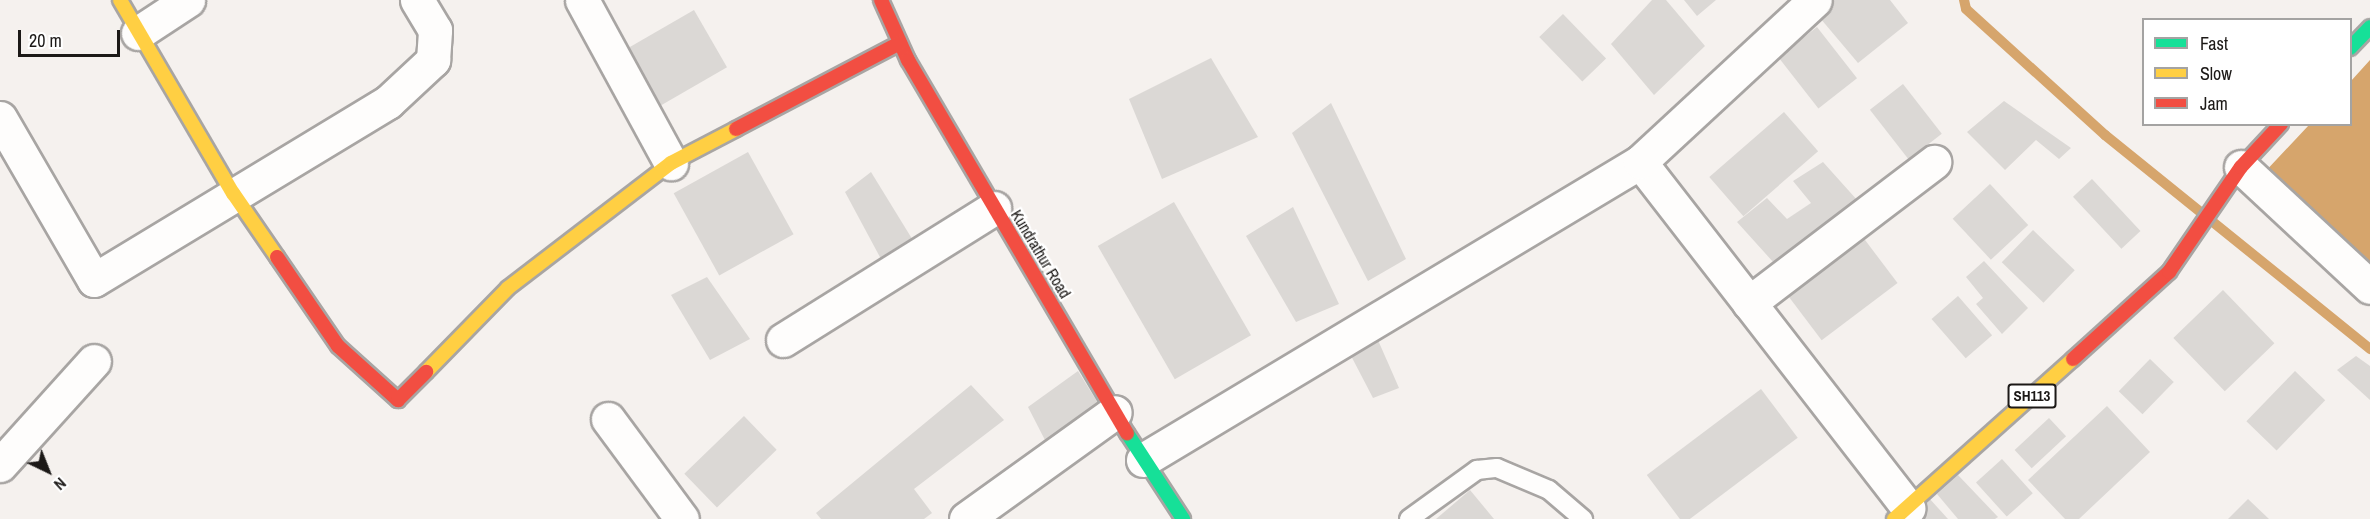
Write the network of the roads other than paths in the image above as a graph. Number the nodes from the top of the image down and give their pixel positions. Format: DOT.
graph roads {
  1 [pos="120,0"];
  2 [pos="188,0"];
  3 [pos="417,0"];
  4 [pos="582,0"];
  5 [pos="881,0"];
  6 [pos="1815,0"];
  7 [pos="2370,27"];
  8 [pos="138,33"];
  9 [pos="900,43"];
  10 [pos="2352,46"];
  11 [pos="0,118"];
  12 [pos="2279,126"];
  13 [pos="1640,162"];
  14 [pos="1934,162"];
  15 [pos="671,163"];
  16 [pos="2241,167"];
  17 [pos="233,193"];
  18 [pos="994,208"];
  19 [pos="2370,287"];
  20 [pos="1749,303"];
  21 [pos="783,340"];
  22 [pos="94,360"];
  23 [pos="1115,412"];
  24 [pos="608,419"];
  25 [pos="1143,460"];
  26 [pos="0,465"];
  27 [pos="1901,514"];
  28 [pos="681,519"];
  29 [pos="966,519"];
  30 [pos="1183,519"];
  31 [pos="1408,519"];
  32 [pos="1583,519"];
  1 -- 8 [label="street"];
  2 -- 8 [label="street"];
  3 -- 17 [label="street"];
  4 -- 15 [label="street"];
  5 -- 9 [label="street, Kundrathur Road"];
  6 -- 13 [label="street"];
  7 -- 10 [label="street"];
  8 -- 17 [label="street"];
  9 -- 15 [label="street"];
  9 -- 18 [label="street, Kundrathur Road"];
  11 -- 17 [label="street"];
  12 -- 16 [label="street, SH113"];
  13 -- 20 [label="street"];
  13 -- 25 [label="street"];
  14 -- 20 [label="street"];
  15 -- 17 [label="street"];
  16 -- 19 [label="street"];
  16 -- 27 [label="street, SH113"];
  18 -- 21 [label="street"];
  18 -- 23 [label="street, Kundrathur Road"];
  20 -- 27 [label="street"];
  22 -- 26 [label="street"];
  23 -- 25 [label="street, Kundrathur Road"];
  23 -- 29 [label="street"];
  24 -- 28 [label="street"];
  25 -- 30 [label="street, Kundrathur Road"];
  31 -- 32 [label="lane"];
}
